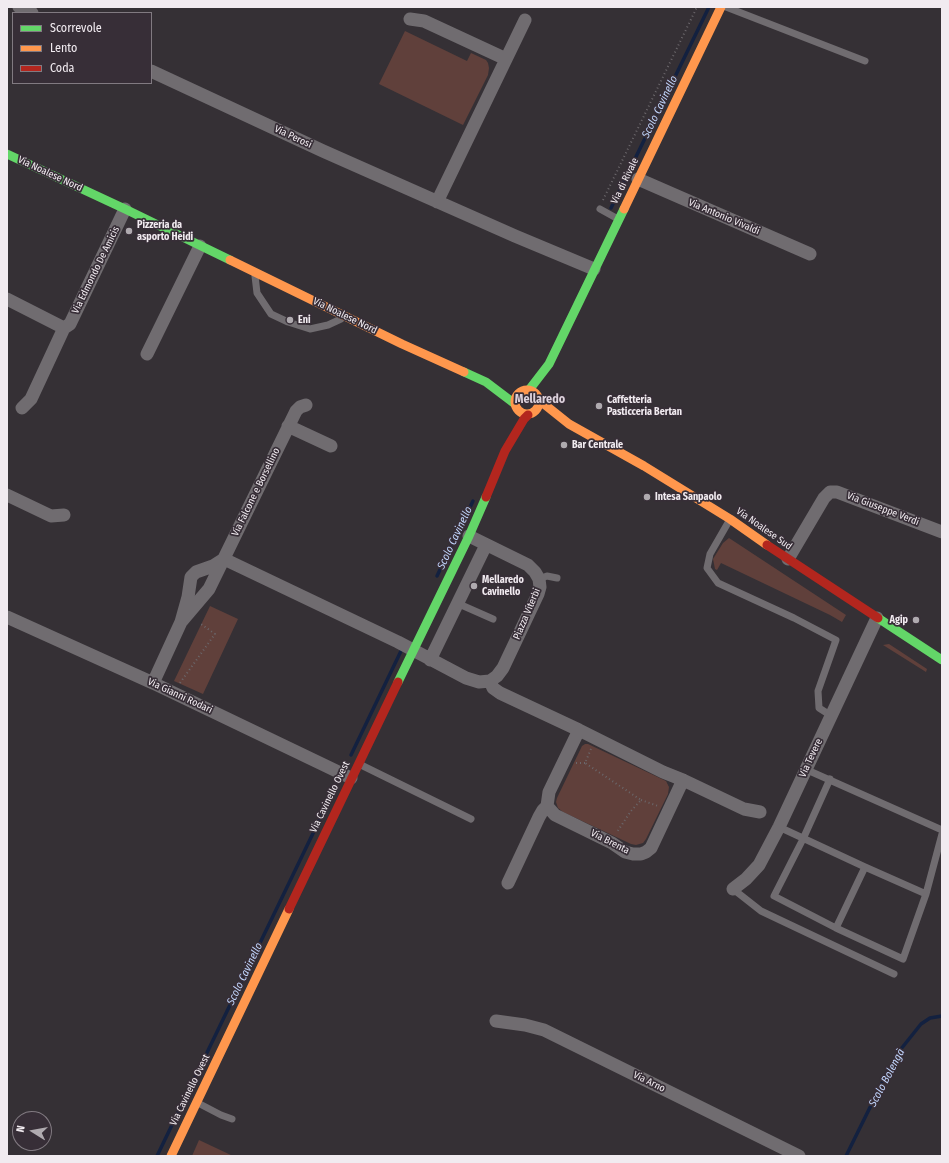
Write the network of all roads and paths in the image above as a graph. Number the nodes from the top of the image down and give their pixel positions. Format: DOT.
graph roads {
  1 [pos="20,7"];
  2 [pos="697,7"];
  3 [pos="721,7"];
  4 [pos="726,7"];
  5 [pos="30,12"];
  6 [pos="410,18"];
  7 [pos="525,20"];
  8 [pos="506,59"];
  9 [pos="865,61"];
  10 [pos="152,71"];
  11 [pos="7,154"];
  12 [pos="638,179"];
  13 [pos="437,202"];
  14 [pos="125,209"];
  15 [pos="600,209"];
  16 [pos="618,219"];
  17 [pos="200,246"];
  18 [pos="810,254"];
  19 [pos="594,269"];
  20 [pos="254,272"];
  21 [pos="7,300"];
  22 [pos="346,316"];
  23 [pos="64,328"];
  24 [pos="147,354"];
  25 [pos="549,364"];
  26 [pos="490,386"];
  27 [pos="529,390"];
  28 [pos="518,394"];
  29 [pos="539,399"];
  30 [pos="306,405"];
  31 [pos="516,406"];
  32 [pos="22,408"];
  33 [pos="531,414"];
  34 [pos="569,424"];
  35 [pos="288,426"];
  36 [pos="331,446"];
  37 [pos="507,448"];
  38 [pos="7,495"];
  39 [pos="64,516"];
  40 [pos="730,519"];
  41 [pos="942,532"];
  42 [pos="469,536"];
  43 [pos="486,545"];
  44 [pos="224,559"];
  45 [pos="788,559"];
  46 [pos="557,578"];
  47 [pos="540,579"];
  48 [pos="458,604"];
  49 [pos="7,617"];
  50 [pos="877,618"];
  51 [pos="493,619"];
  52 [pos="181,622"];
  53 [pos="201,624"];
  54 [pos="413,650"];
  55 [pos="430,660"];
  56 [pos="942,660"];
  57 [pos="490,681"];
  58 [pos="153,683"];
  59 [pos="180,683"];
  60 [pos="830,715"];
  61 [pos="579,730"];
  62 [pos="593,744"];
  63 [pos="358,764"];
  64 [pos="806,769"];
  65 [pos="351,778"];
  66 [pos="830,779"];
  67 [pos="683,780"];
  68 [pos="640,800"];
  69 [pos="547,806"];
  70 [pos="663,807"];
  71 [pos="760,812"];
  72 [pos="471,819"];
  73 [pos="779,827"];
  74 [pos="942,830"];
  75 [pos="616,834"];
  76 [pos="942,834"];
  77 [pos="803,839"];
  78 [pos="865,867"];
  79 [pos="508,883"];
  80 [pos="732,889"];
  81 [pos="926,894"];
  82 [pos="836,928"];
  83 [pos="894,974"];
  84 [pos="496,1021"];
  85 [pos="196,1102"];
  86 [pos="232,1119"];
  87 [pos="171,1156"];
  88 [pos="798,1156"];
  1 -- 5 [label="street"];
  2 -- 15 [label="path"];
  3 -- 12 [label="street, Via di Rivale"];
  4 -- 9 [label="lane"];
  6 -- 8 [label="street"];
  7 -- 8 [label="street"];
  8 -- 13 [label="street"];
  10 -- 13 [label="street, Via Perosi"];
  11 -- 14 [label="street, Via Noalese Nord"];
  12 -- 16 [label="street, Via di Rivale"];
  12 -- 18 [label="street, Via Antonio Vivaldi"];
  13 -- 19 [label="street, Via Perosi"];
  14 -- 17 [label="street, Via Noalese Nord"];
  14 -- 23 [label="street, Via Edmondo De Amicis"];
  15 -- 16 [label="lane"];
  16 -- 19 [label="street, Via di Rivale"];
  17 -- 20 [label="street, Via Noalese Nord"];
  17 -- 24 [label="street"];
  19 -- 25 [label="street, Via di Rivale"];
  20 -- 22 [label="street, Via Noalese Nord"];
  20 -- 22 [label="lane"];
  21 -- 23 [label="street"];
  22 -- 26 [label="street, Via Noalese Nord"];
  23 -- 32 [label="street, Via Edmondo De Amicis"];
  25 -- 27 [label="street, Via di Rivale"];
  25 -- 29 [label="street, Via di Rivale"];
  26 -- 28 [label="street, Via Noalese Nord"];
  26 -- 31 [label="street, Via Noalese Nord"];
  27 -- 28 [label="street"];
  27 -- 29 [label="street"];
  28 -- 31 [label="street"];
  29 -- 33 [label="street"];
  29 -- 34 [label="street, Via Noalese Sud"];
  30 -- 35 [label="street, Via Falcone e Borsellino"];
  31 -- 33 [label="street"];
  31 -- 37 [label="street, Via Cavinello Ovest"];
  33 -- 34 [label="street, Via Noalese Sud"];
  33 -- 37 [label="street, Via Cavinello Ovest"];
  34 -- 40 [label="street, Via Noalese Sud"];
  35 -- 36 [label="street"];
  35 -- 44 [label="street, Via Falcone e Borsellino"];
  37 -- 42 [label="street, Via Cavinello Ovest"];
  38 -- 39 [label="street"];
  40 -- 45 [label="street, Via Noalese Sud"];
  40 -- 60 [label="lane"];
  41 -- 45 [label="street, Via Giuseppe Verdi"];
  42 -- 43 [label="street, Piazza Viterbi"];
  42 -- 54 [label="street, Via Cavinello Ovest"];
  43 -- 47 [label="street, Piazza Viterbi"];
  43 -- 48 [label="street"];
  44 -- 52 [label="street, Via Falcone e Borsellino"];
  44 -- 52 [label="street, Via Falcone e Borsellino"];
  44 -- 54 [label="street"];
  45 -- 50 [label="street, Via Noalese Sud"];
  46 -- 47 [label="lane"];
  47 -- 57 [label="street, Piazza Viterbi"];
  48 -- 51 [label="lane"];
  48 -- 55 [label="street"];
  49 -- 58 [label="street, Via Gianni Rodari"];
  50 -- 56 [label="street, Via Noalese Sud"];
  50 -- 60 [label="street, Via Tevere"];
  52 -- 58 [label="street, Via Falcone e Borsellino"];
  53 -- 59 [label="path"];
  54 -- 55 [label="street"];
  54 -- 63 [label="street, Via Cavinello Ovest"];
  55 -- 57 [label="street"];
  57 -- 61 [label="street"];
  58 -- 65 [label="street, Via Gianni Rodari"];
  60 -- 64 [label="street, Via Tevere"];
  61 -- 67 [label="street"];
  61 -- 69 [label="street"];
  62 -- 68 [label="path"];
  63 -- 65 [label="street, Via Cavinello Ovest"];
  63 -- 72 [label="lane"];
  64 -- 66 [label="lane"];
  64 -- 73 [label="street, Via Tevere"];
  65 -- 85 [label="street, Via Cavinello Ovest"];
  66 -- 74 [label="lane"];
  66 -- 77 [label="lane"];
  67 -- 69 [label="street, Via Brenta"];
  67 -- 71 [label="street"];
  68 -- 70 [label="path"];
  68 -- 75 [label="path"];
  69 -- 79 [label="street"];
  73 -- 77 [label="lane"];
  73 -- 80 [label="street, Via Tevere"];
  76 -- 81 [label="lane"];
  77 -- 78 [label="lane"];
  77 -- 82 [label="lane"];
  78 -- 81 [label="lane"];
  78 -- 82 [label="lane"];
  80 -- 83 [label="lane"];
  81 -- 82 [label="lane"];
  84 -- 88 [label="street, Via Arno"];
  85 -- 86 [label="lane"];
  85 -- 87 [label="street, Via Cavinello Ovest"];
}
